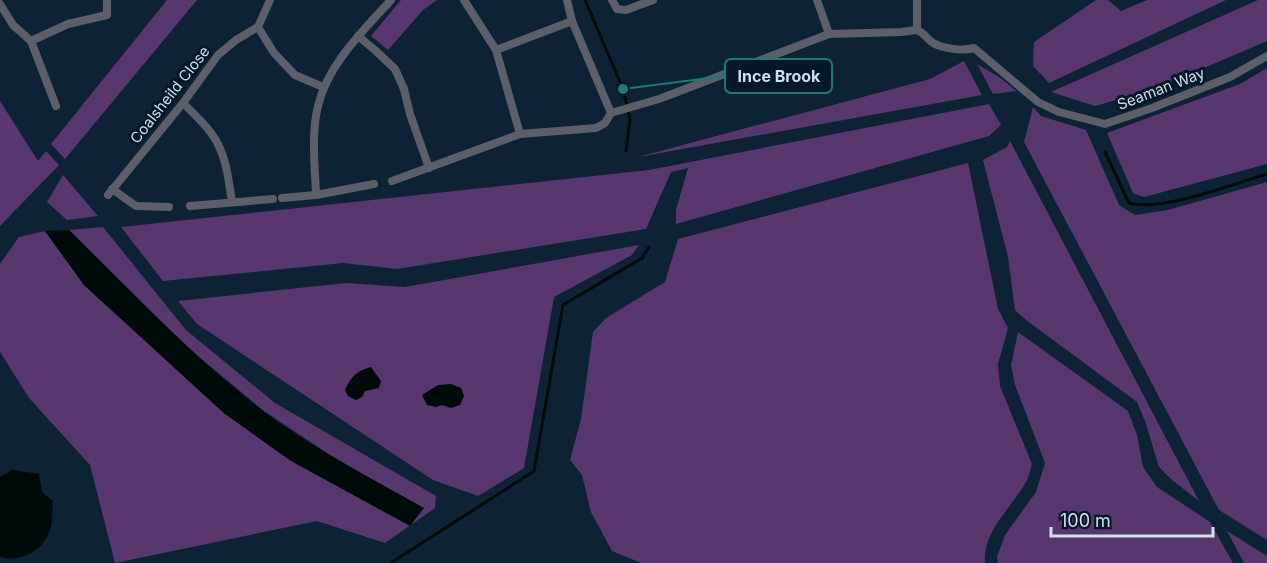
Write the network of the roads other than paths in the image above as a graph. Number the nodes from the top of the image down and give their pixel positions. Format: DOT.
graph roads {
  1 [pos="107,0"];
  2 [pos="270,0"];
  3 [pos="391,0"];
  4 [pos="464,0"];
  5 [pos="567,0"];
  6 [pos="612,0"];
  7 [pos="653,0"];
  8 [pos="817,0"];
  9 [pos="917,0"];
  10 [pos="0,4"];
  11 [pos="572,21"];
  12 [pos="258,27"];
  13 [pos="917,30"];
  14 [pos="829,34"];
  15 [pos="358,36"];
  16 [pos="31,40"];
  17 [pos="496,50"];
  18 [pos="1267,56"];
  19 [pos="323,87"];
  20 [pos="183,103"];
  21 [pos="56,106"];
  22 [pos="613,112"];
  23 [pos="520,134"];
  24 [pos="429,168"];
  25 [pos="392,181"];
  26 [pos="374,184"];
  27 [pos="316,195"];
  28 [pos="232,202"];
  29 [pos="190,206"];
  30 [pos="169,207"];
  1 -- 16 [label="street"];
  2 -- 12 [label="street"];
  3 -- 15 [label="street"];
  4 -- 17 [label="street"];
  5 -- 11 [label="street"];
  6 -- 7 [label="street"];
  8 -- 14 [label="street"];
  9 -- 13 [label="street"];
  10 -- 16 [label="street"];
  11 -- 17 [label="street"];
  11 -- 22 [label="street"];
  12 -- 19 [label="street"];
  12 -- 20 [label="street, Coalsheild Close"];
  13 -- 14 [label="street"];
  13 -- 18 [label="street, Seaman Way"];
  14 -- 22 [label="street"];
  15 -- 19 [label="street"];
  15 -- 24 [label="street"];
  16 -- 21 [label="street"];
  17 -- 23 [label="street"];
  19 -- 27 [label="street"];
  20 -- 28 [label="street"];
  20 -- 30 [label="street, Coalsheild Close"];
  22 -- 23 [label="street"];
  23 -- 24 [label="street"];
  24 -- 25 [label="street"];
  26 -- 27 [label="street"];
  27 -- 28 [label="street"];
  28 -- 29 [label="street"];
}
